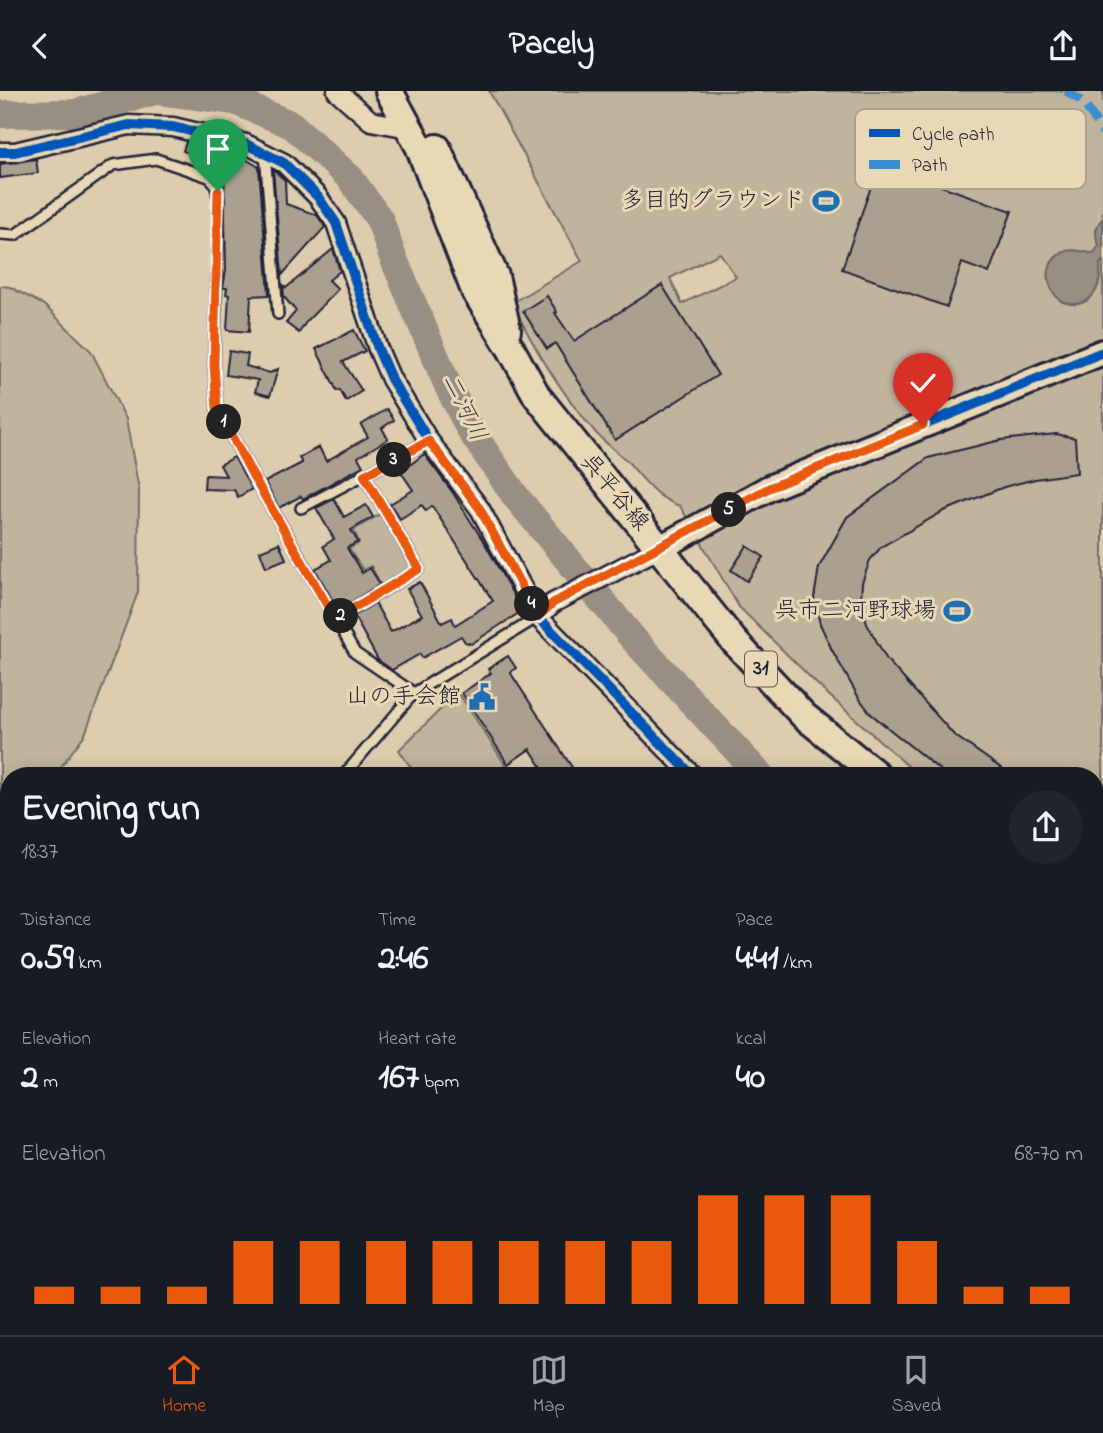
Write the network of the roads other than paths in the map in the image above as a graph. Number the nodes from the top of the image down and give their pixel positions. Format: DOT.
graph roads {
  1 [pos="337,91"];
  2 [pos="389,91"];
  3 [pos="410,91"];
  4 [pos="409,128"];
  5 [pos="0,152"];
  6 [pos="265,153"];
  7 [pos="0,234"];
  8 [pos="278,314"];
  9 [pos="511,349"];
  10 [pos="1103,352"];
  11 [pos="429,441"];
  12 [pos="364,475"];
  13 [pos="301,508"];
  14 [pos="660,548"];
  15 [pos="538,617"];
  16 [pos="335,619"];
  17 [pos="414,694"];
  18 [pos="351,767"];
  19 [pos="684,767"];
  20 [pos="867,767"];
  1 -- 4 [label="street"];
  2 -- 4 [label="main road, 呉平谷線 / 31"];
  3 -- 9 [label="main road, 呉平谷線 / 31"];
  4 -- 9 [label="main road, 呉平谷線 / 31"];
  5 -- 6 [label="street"];
  6 -- 8 [label="lane"];
  6 -- 11 [label="street"];
  7 -- 16 [label="lane"];
  9 -- 14 [label="main road, 呉平谷線 / 31"];
  10 -- 14 [label="street"];
  11 -- 12 [label="lane"];
  11 -- 15 [label="street"];
  12 -- 13 [label="lane"];
  12 -- 16 [label="lane"];
  14 -- 15 [label="street"];
  14 -- 20 [label="main road, 呉平谷線 / 31"];
  15 -- 17 [label="lane"];
  15 -- 19 [label="street"];
  16 -- 17 [label="lane"];
  17 -- 18 [label="lane"];
}
